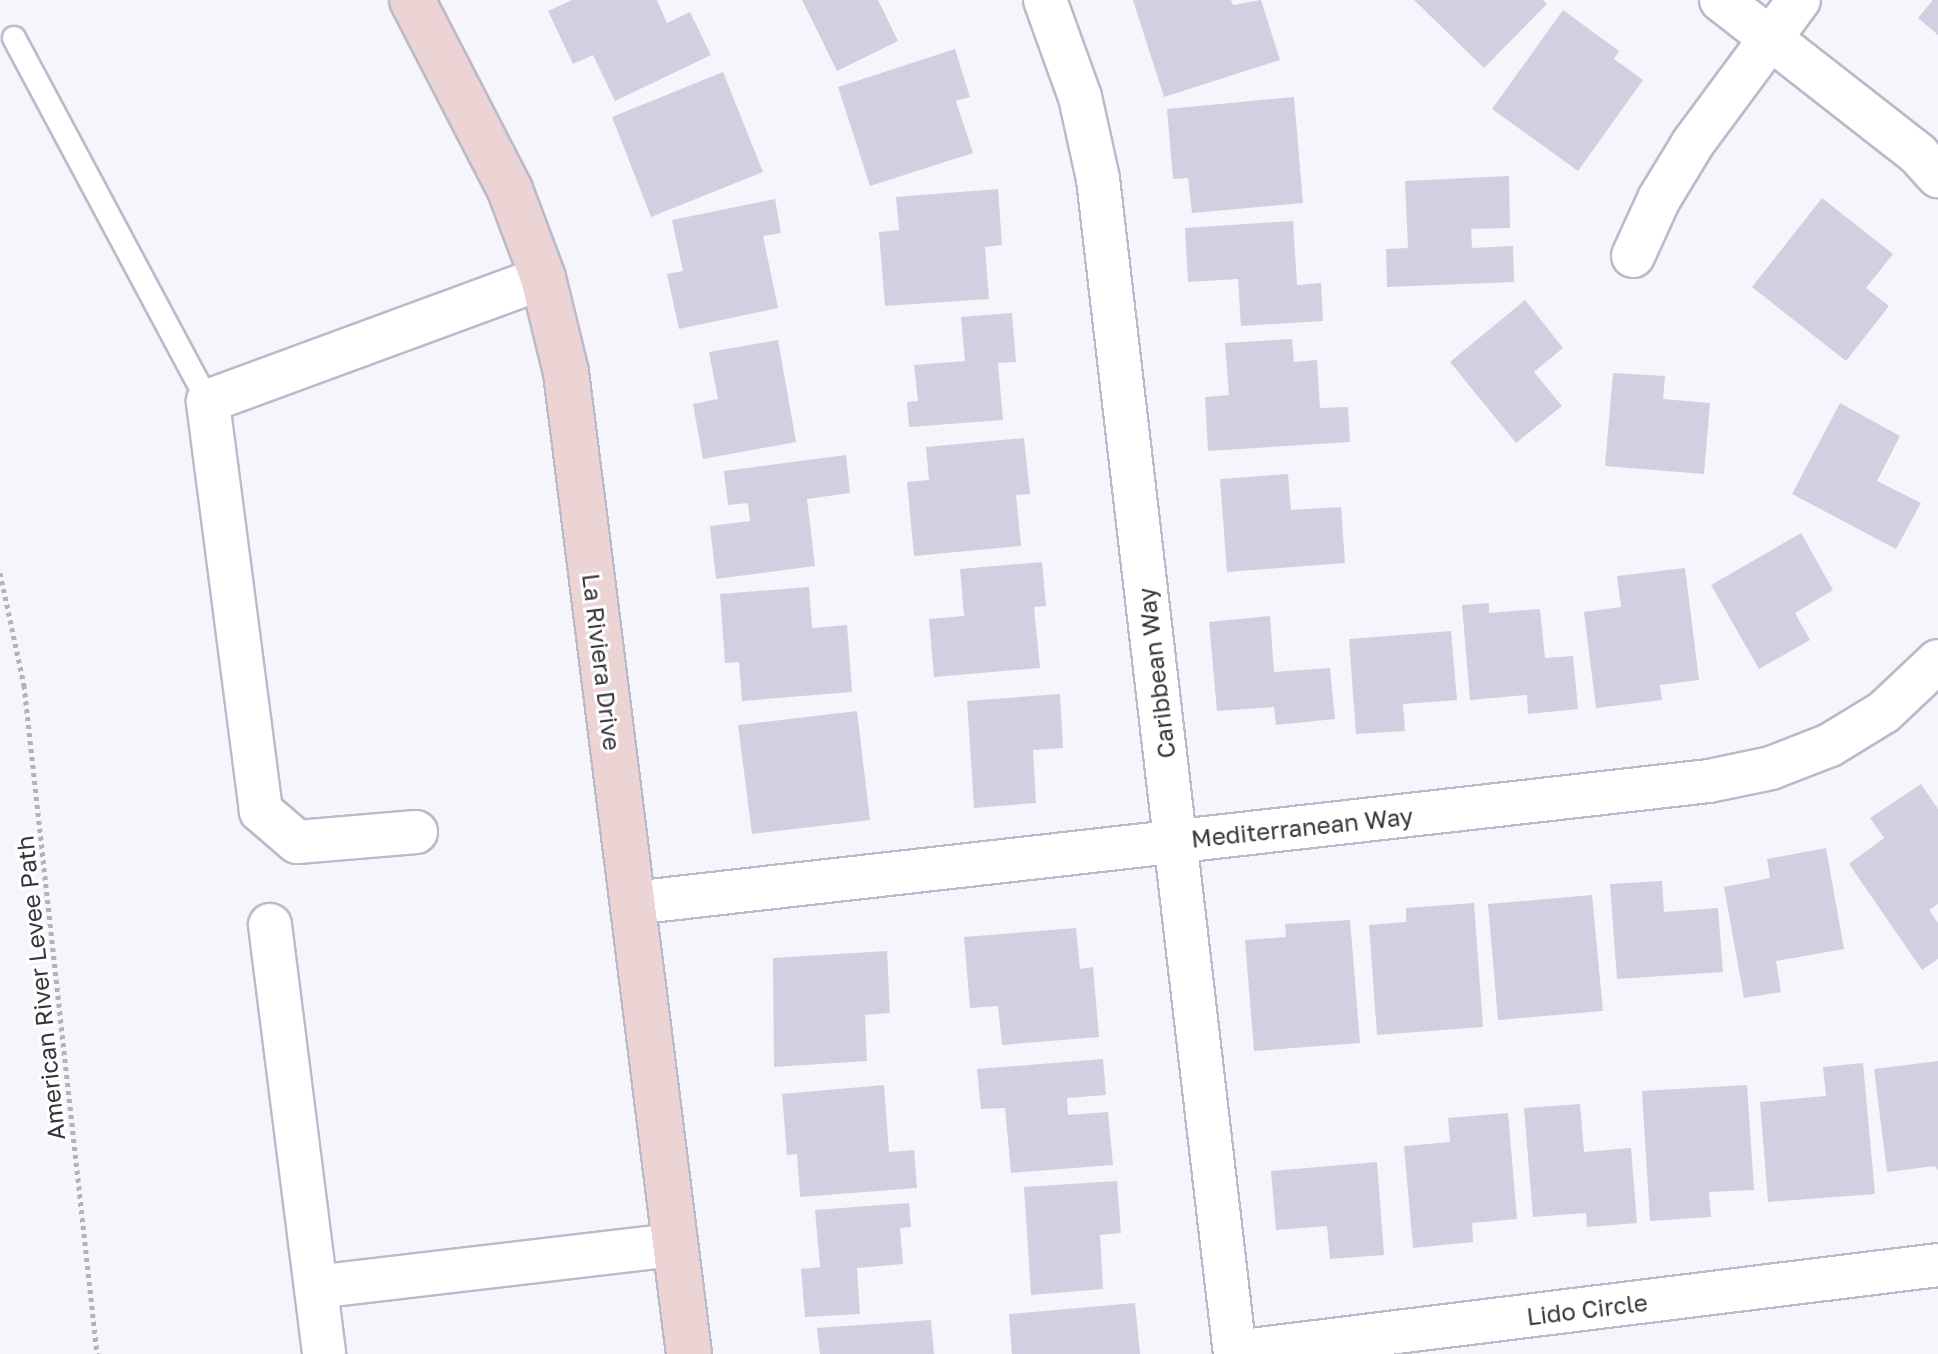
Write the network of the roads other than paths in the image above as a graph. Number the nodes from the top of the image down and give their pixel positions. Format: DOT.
graph roads {
  1 [pos="412,0"];
  2 [pos="1045,0"];
  3 [pos="1721,0"];
  4 [pos="1799,0"];
  5 [pos="14,38"];
  6 [pos="1771,39"];
  7 [pos="1938,176"];
  8 [pos="1633,256"];
  9 [pos="543,278"];
  10 [pos="208,401"];
  11 [pos="1938,661"];
  12 [pos="416,832"];
  13 [pos="1176,841"];
  14 [pos="633,903"];
  15 [pos="270,925"];
  16 [pos="675,1245"];
  17 [pos="1938,1265"];
  18 [pos="316,1287"];
  19 [pos="1235,1353"];
  20 [pos="324,1354"];
  21 [pos="689,1354"];
  1 -- 9 [label="street, La Riviera Drive"];
  2 -- 13 [label="street, Caribbean Way"];
  3 -- 6 [label="street"];
  4 -- 6 [label="street"];
  5 -- 10 [label="lane"];
  6 -- 7 [label="street"];
  6 -- 8 [label="street"];
  9 -- 10 [label="street"];
  9 -- 14 [label="street, La Riviera Drive"];
  10 -- 12 [label="street"];
  11 -- 13 [label="street, Mediterranean Way"];
  13 -- 14 [label="street, Mediterranean Way"];
  13 -- 19 [label="street, Caribbean Way"];
  14 -- 16 [label="street, La Riviera Drive"];
  15 -- 18 [label="street"];
  16 -- 18 [label="street"];
  16 -- 21 [label="street, La Riviera Drive"];
  17 -- 19 [label="street, Lido Circle"];
  18 -- 20 [label="street"];
}
